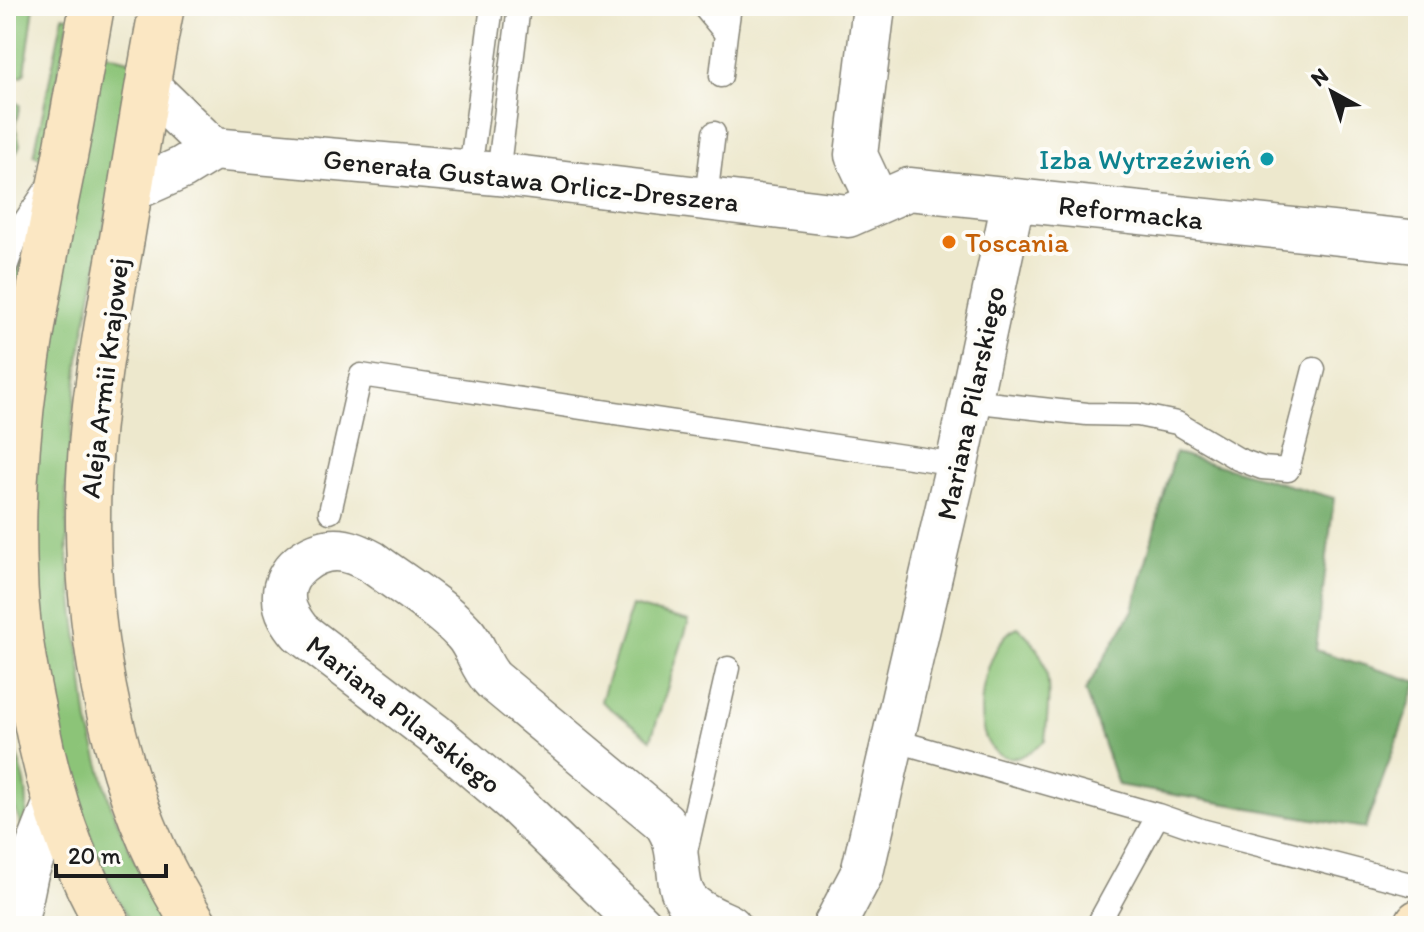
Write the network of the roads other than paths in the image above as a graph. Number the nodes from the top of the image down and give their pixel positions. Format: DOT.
graph roads {
  1 [pos="92,6"];
  2 [pos="162,6"];
  3 [pos="492,6"];
  4 [pos="519,6"];
  5 [pos="703,6"];
  6 [pos="730,6"];
  7 [pos="874,6"];
  8 [pos="726,34"];
  9 [pos="721,76"];
  10 [pos="149,87"];
  11 [pos="714,133"];
  12 [pos="213,149"];
  13 [pos="63,164"];
  14 [pos="484,172"];
  15 [pos="130,191"];
  16 [pos="706,198"];
  17 [pos="1013,201"];
  18 [pos="863,209"];
  19 [pos="1418,242"];
  20 [pos="6,267"];
  21 [pos="1314,369"];
  22 [pos="970,401"];
  23 [pos="957,464"];
  24 [pos="330,512"];
  25 [pos="728,668"];
  26 [pos="6,685"];
  27 [pos="893,740"];
  28 [pos="40,742"];
  29 [pos="55,802"];
  30 [pos="1158,815"];
  31 [pos="680,880"];
  32 [pos="1418,886"];
  33 [pos="640,924"];
  34 [pos="16,926"];
  35 [pos="109,926"];
  36 [pos="196,926"];
  37 [pos="730,926"];
  38 [pos="834,926"];
  39 [pos="1097,926"];
  1 -- 13 [label="main road"];
  2 -- 10 [label="main road, Aleja Armii Krajowej"];
  3 -- 14 [label="lane"];
  4 -- 14 [label="lane"];
  5 -- 8 [label="lane"];
  6 -- 8 [label="lane"];
  7 -- 18 [label="street"];
  8 -- 9 [label="lane"];
  10 -- 12 [label="street"];
  10 -- 15 [label="main road, Aleja Armii Krajowej"];
  11 -- 16 [label="lane"];
  12 -- 14 [label="street, Generała Gustawa Orlicz-Dreszera"];
  12 -- 15 [label="street"];
  13 -- 20 [label="lane"];
  13 -- 28 [label="main road"];
  14 -- 16 [label="street, Generała Gustawa Orlicz-Dreszera"];
  15 -- 36 [label="main road, Aleja Armii Krajowej"];
  16 -- 18 [label="street, Generała Gustawa Orlicz-Dreszera"];
  17 -- 18 [label="street, Reformacka"];
  17 -- 19 [label="street, Reformacka"];
  17 -- 22 [label="street, Mariana Pilarskiego"];
  21 -- 22 [label="lane"];
  22 -- 23 [label="street, Mariana Pilarskiego"];
  23 -- 24 [label="lane"];
  23 -- 27 [label="street, Mariana Pilarskiego"];
  25 -- 31 [label="lane"];
  26 -- 28 [label="lane"];
  27 -- 30 [label="lane"];
  27 -- 38 [label="street, Mariana Pilarskiego"];
  28 -- 29 [label="main road"];
  29 -- 34 [label="street"];
  29 -- 35 [label="main road"];
  30 -- 32 [label="lane"];
  30 -- 39 [label="lane"];
  31 -- 33 [label="street, Mariana Pilarskiego"];
  31 -- 33 [label="street, Mariana Pilarskiego"];
  31 -- 37 [label="street, Mariana Pilarskiego"];
}
